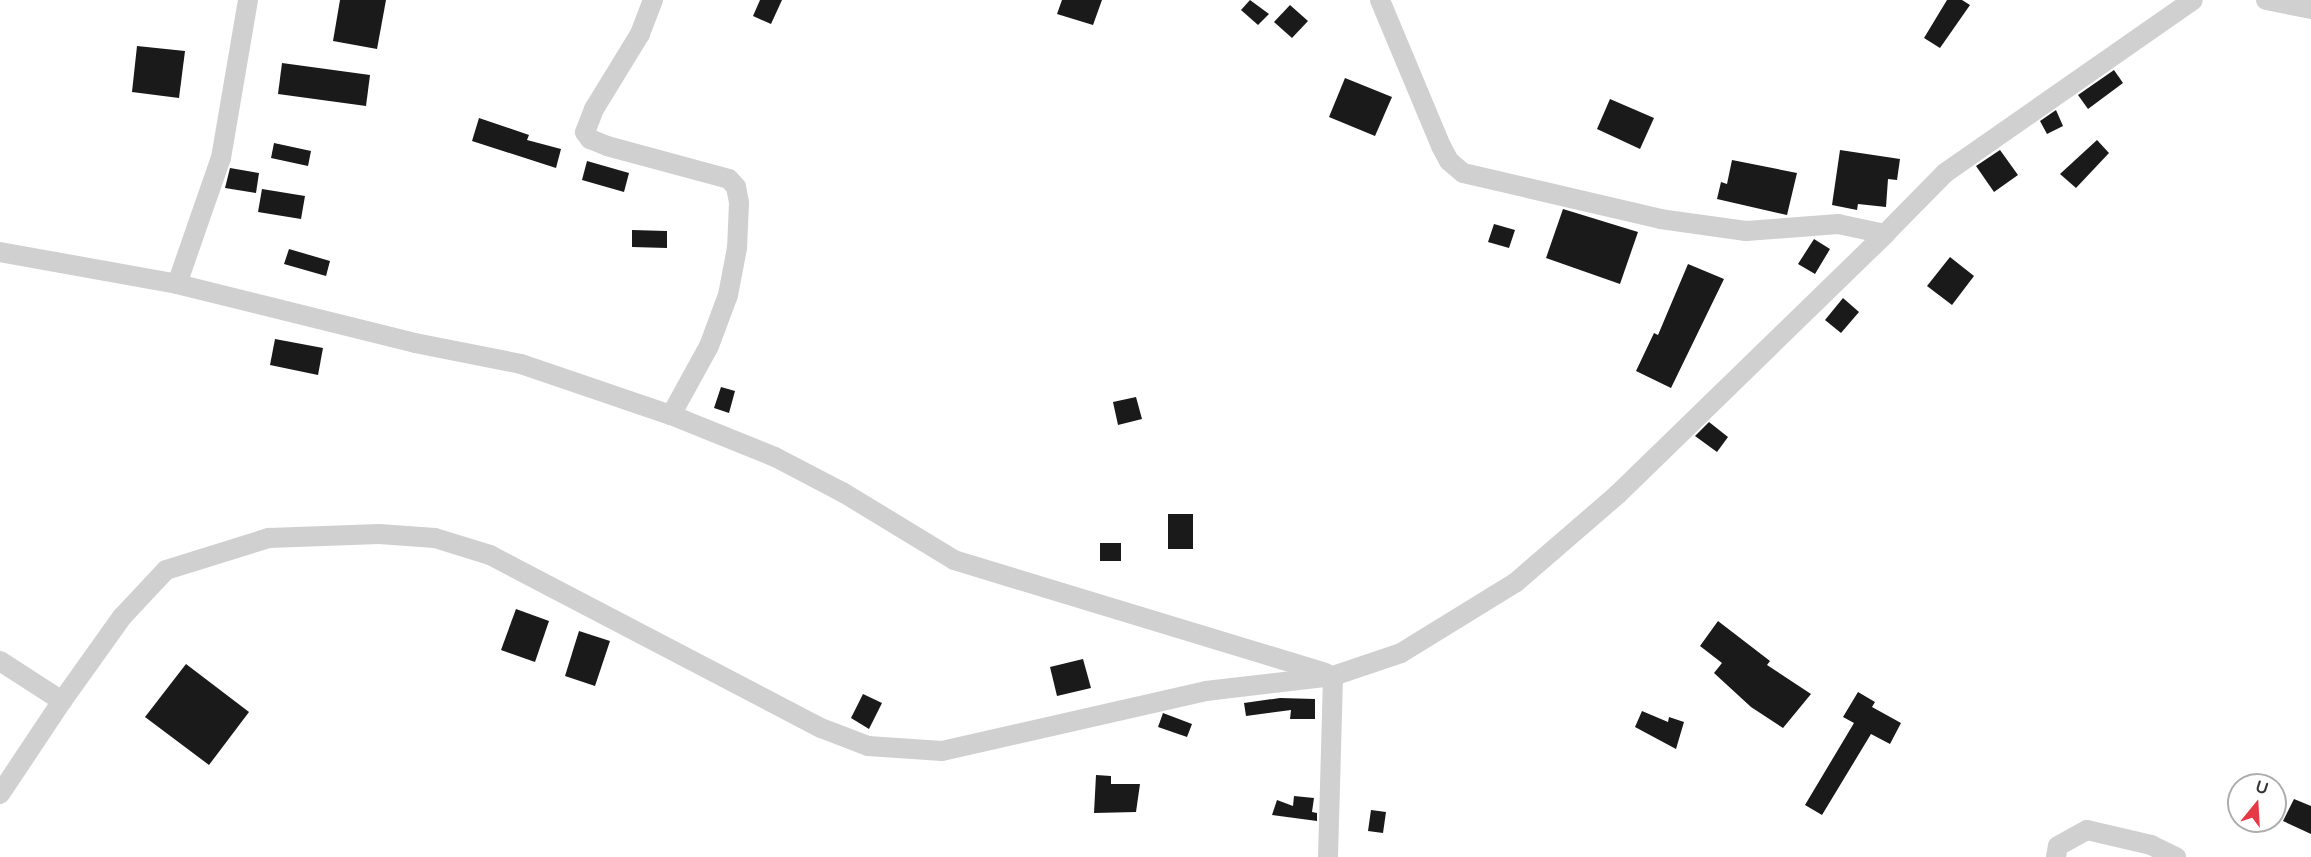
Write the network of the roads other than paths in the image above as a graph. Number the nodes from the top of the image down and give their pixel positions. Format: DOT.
graph roads {
  1 [pos="248,0"];
  2 [pos="653,0"];
  3 [pos="1380,0"];
  4 [pos="2193,0"];
  5 [pos="2266,0"];
  6 [pos="2311,9"];
  7 [pos="1885,234"];
  8 [pos="0,252"];
  9 [pos="177,284"];
  10 [pos="671,415"];
  11 [pos="0,661"];
  12 [pos="1333,676"];
  13 [pos="62,702"];
  14 [pos="0,794"];
  15 [pos="1329,857"];
  16 [pos="2056,857"];
  17 [pos="2176,857"];
  1 -- 9 [label="street"];
  2 -- 10 [label="street"];
  3 -- 7 [label="street"];
  4 -- 7 [label="street"];
  5 -- 6 [label="street"];
  7 -- 12 [label="street"];
  8 -- 9 [label="street"];
  9 -- 10 [label="street"];
  10 -- 12 [label="street"];
  11 -- 13 [label="street"];
  12 -- 13 [label="street"];
  12 -- 15 [label="street"];
  13 -- 14 [label="street"];
  16 -- 17 [label="street"];
}
